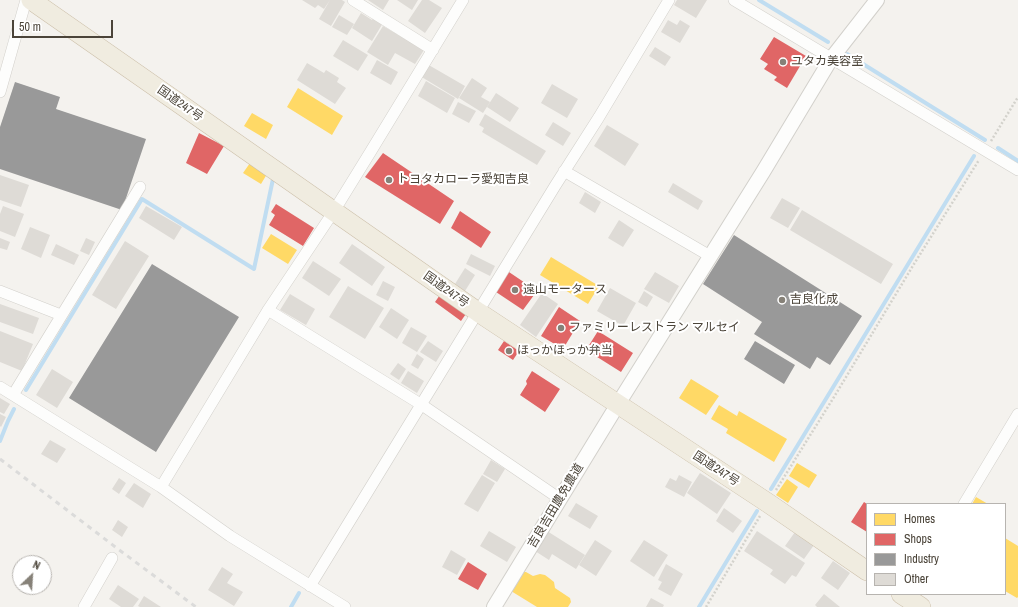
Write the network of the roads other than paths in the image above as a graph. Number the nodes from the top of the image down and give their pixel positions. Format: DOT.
graph roads {
  1 [pos="26,0"];
  2 [pos="30,0"];
  3 [pos="353,0"];
  4 [pos="463,0"];
  5 [pos="669,0"];
  6 [pos="734,0"];
  7 [pos="877,0"];
  8 [pos="433,50"];
  9 [pos="831,59"];
  10 [pos="0,92"];
  11 [pos="1018,170"];
  12 [pos="564,172"];
  13 [pos="140,187"];
  14 [pos="334,211"];
  15 [pos="710,256"];
  16 [pos="0,291"];
  17 [pos="268,310"];
  18 [pos="478,312"];
  19 [pos="62,316"];
  20 [pos="0,387"];
  21 [pos="13,395"];
  22 [pos="618,404"];
  23 [pos="422,405"];
  24 [pos="1018,414"];
  25 [pos="161,487"];
  26 [pos="560,500"];
  27 [pos="965,503"];
  28 [pos="112,558"];
  29 [pos="866,569"];
  30 [pos="310,586"];
  31 [pos="84,607"];
  32 [pos="345,607"];
  33 [pos="494,607"];
  1 -- 10 [label="street"];
  2 -- 14 [label="highway, 国道247号"];
  3 -- 8 [label="street"];
  4 -- 8 [label="street"];
  5 -- 12 [label="street"];
  6 -- 9 [label="street"];
  7 -- 9 [label="street, 吉良吉田農免農道"];
  8 -- 14 [label="street"];
  9 -- 11 [label="street"];
  9 -- 15 [label="street, 吉良吉田農免農道"];
  12 -- 15 [label="street"];
  12 -- 18 [label="street"];
  13 -- 19 [label="street"];
  14 -- 17 [label="street"];
  14 -- 18 [label="highway, 国道247号"];
  15 -- 22 [label="street, 吉良吉田農免農道"];
  16 -- 19 [label="street"];
  17 -- 23 [label="street"];
  17 -- 25 [label="street"];
  18 -- 22 [label="highway, 国道247号"];
  18 -- 23 [label="street"];
  19 -- 21 [label="street"];
  20 -- 21 [label="street"];
  21 -- 25 [label="street"];
  22 -- 26 [label="street, 吉良吉田農免農道"];
  22 -- 29 [label="highway, 国道247号"];
  23 -- 26 [label="street"];
  23 -- 30 [label="street"];
  24 -- 27 [label="street"];
  25 -- 30 [label="street"];
  26 -- 33 [label="street, 吉良吉田農免農道"];
  28 -- 31 [label="street"];
  30 -- 32 [label="street"];
}
